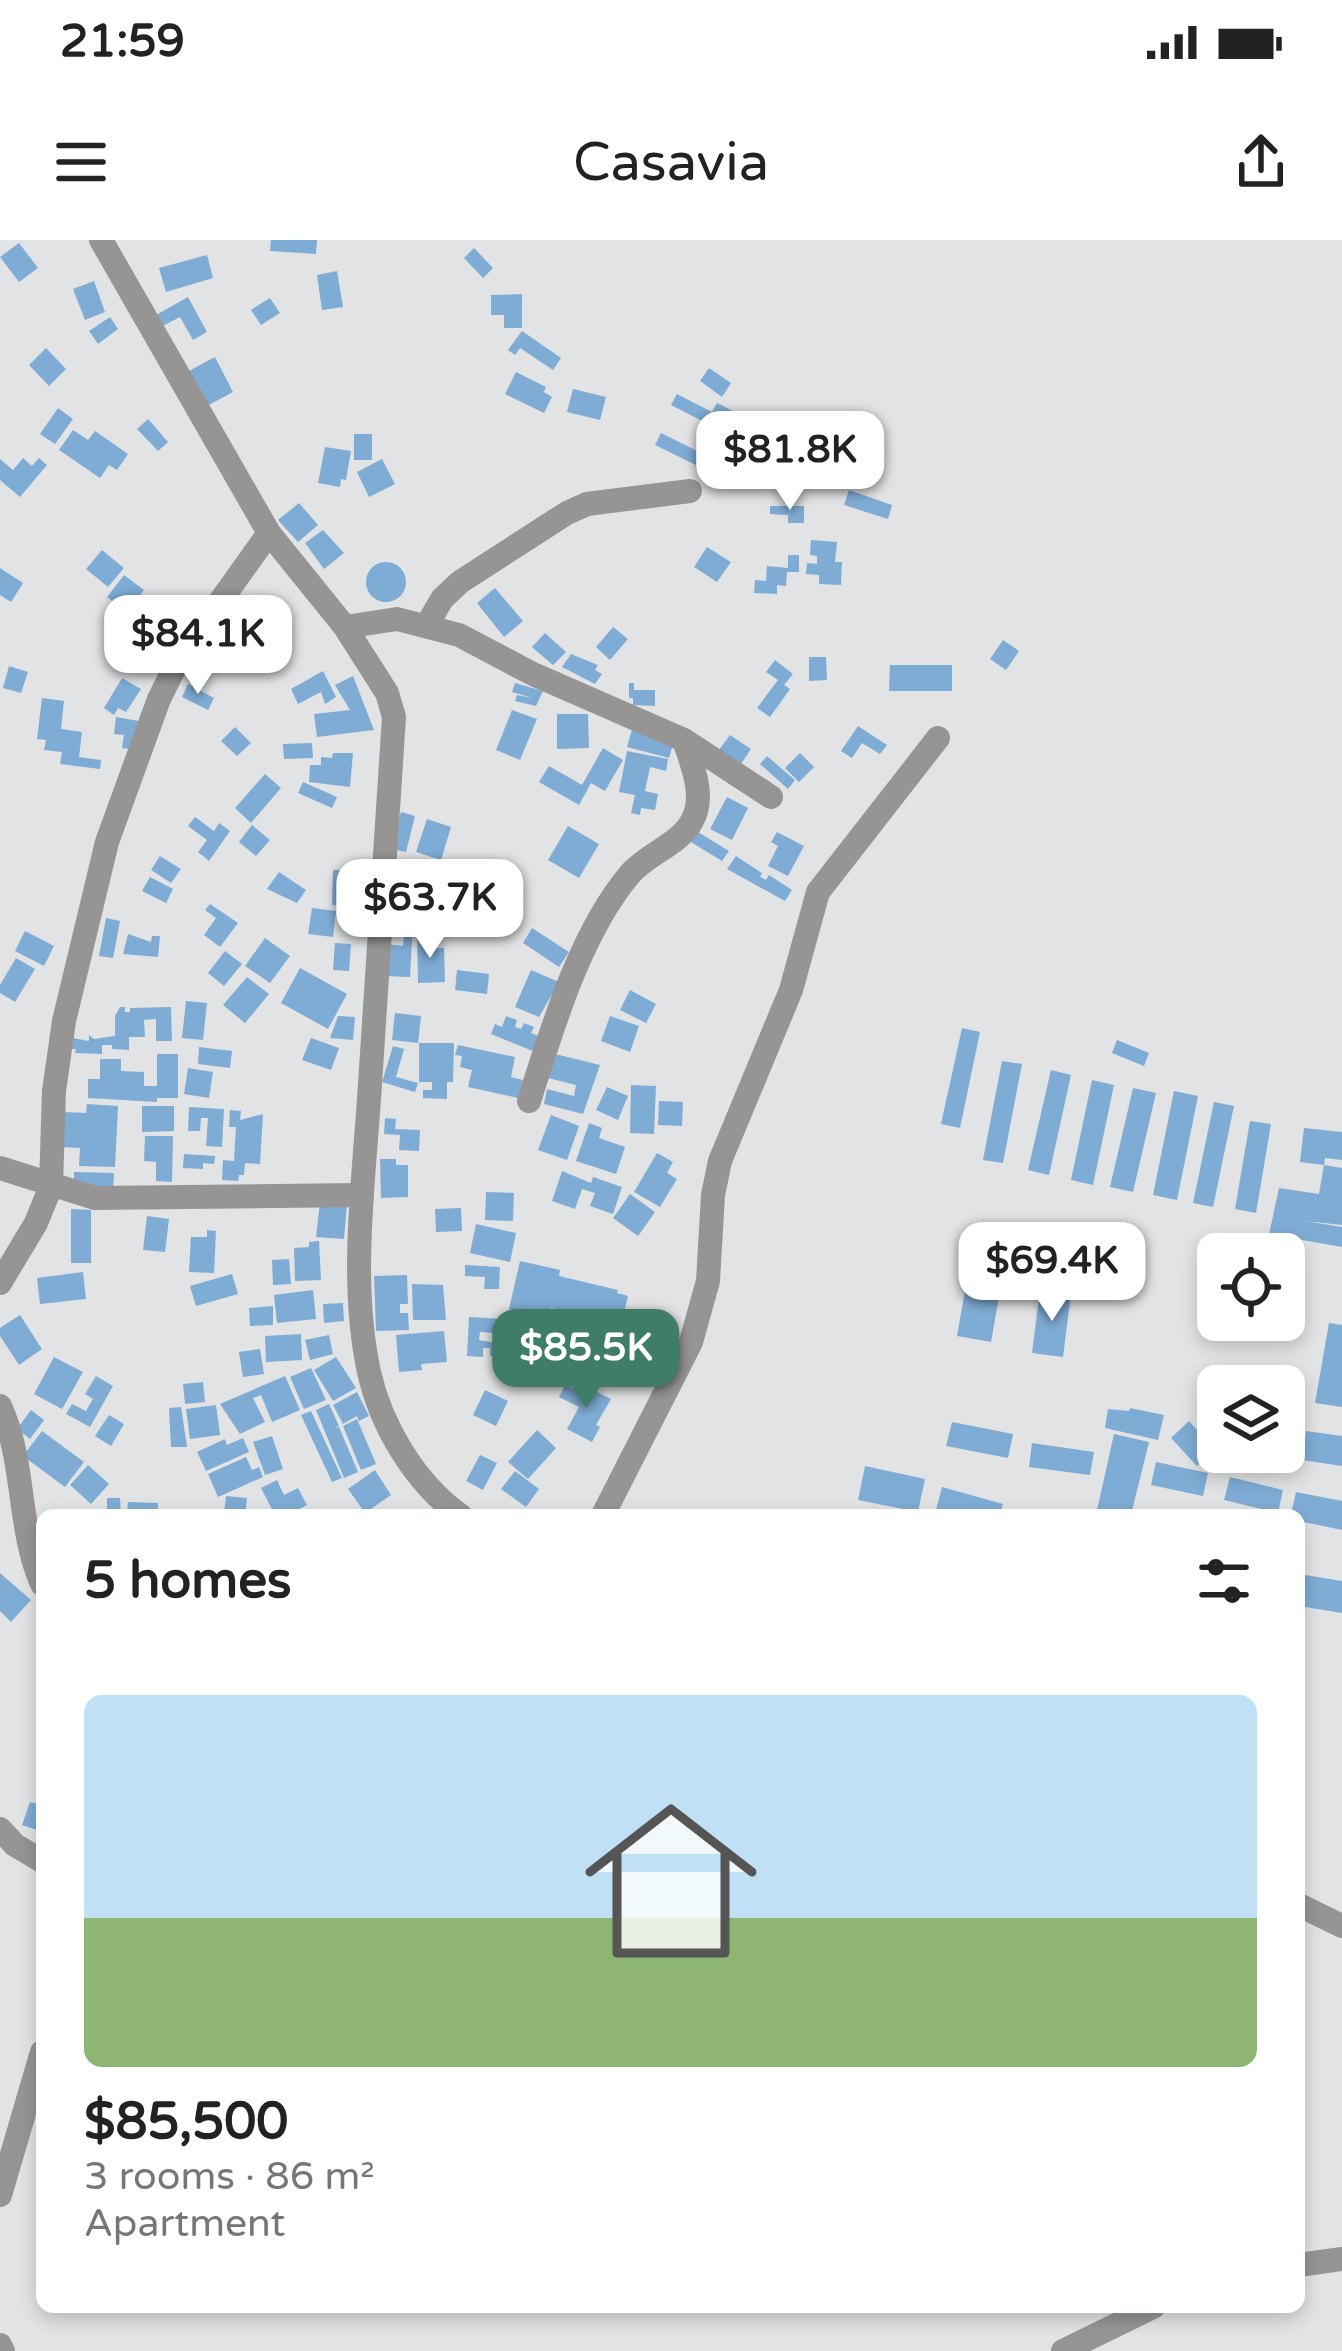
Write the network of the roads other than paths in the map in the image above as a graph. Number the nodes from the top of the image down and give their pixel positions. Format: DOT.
graph roads {
  1 [pos="100,240"];
  2 [pos="690,491"];
  3 [pos="268,533"];
  4 [pos="427,625"];
  5 [pos="345,627"];
  6 [pos="938,738"];
  7 [pos="684,740"];
  8 [pos="771,797"];
  9 [pos="529,1102"];
  10 [pos="0,1168"];
  11 [pos="51,1186"];
  12 [pos="362,1195"];
  13 [pos="0,1283"];
  14 [pos="0,1406"];
  15 [pos="453,1509"];
  16 [pos="606,1509"];
  17 [pos="36,1566"];
  18 [pos="0,1828"];
  19 [pos="36,1857"];
  20 [pos="1305,1908"];
  21 [pos="1342,1926"];
  22 [pos="36,2072"];
  23 [pos="0,2194"];
  24 [pos="1342,2259"];
  25 [pos="1305,2264"];
  26 [pos="1141,2313"];
  27 [pos="1063,2351"];
  1 -- 3 [label="street"];
  2 -- 4 [label="street"];
  3 -- 5 [label="street"];
  3 -- 11 [label="street"];
  4 -- 5 [label="street"];
  4 -- 7 [label="street"];
  5 -- 12 [label="street"];
  6 -- 16 [label="street"];
  7 -- 8 [label="street"];
  7 -- 9 [label="street"];
  10 -- 11 [label="street"];
  11 -- 12 [label="street"];
  11 -- 13 [label="street"];
  12 -- 15 [label="street"];
  14 -- 17 [label="street"];
  18 -- 19 [label="street"];
  20 -- 21 [label="street"];
  22 -- 23 [label="street"];
  24 -- 25 [label="street"];
  26 -- 27 [label="street"];
}
